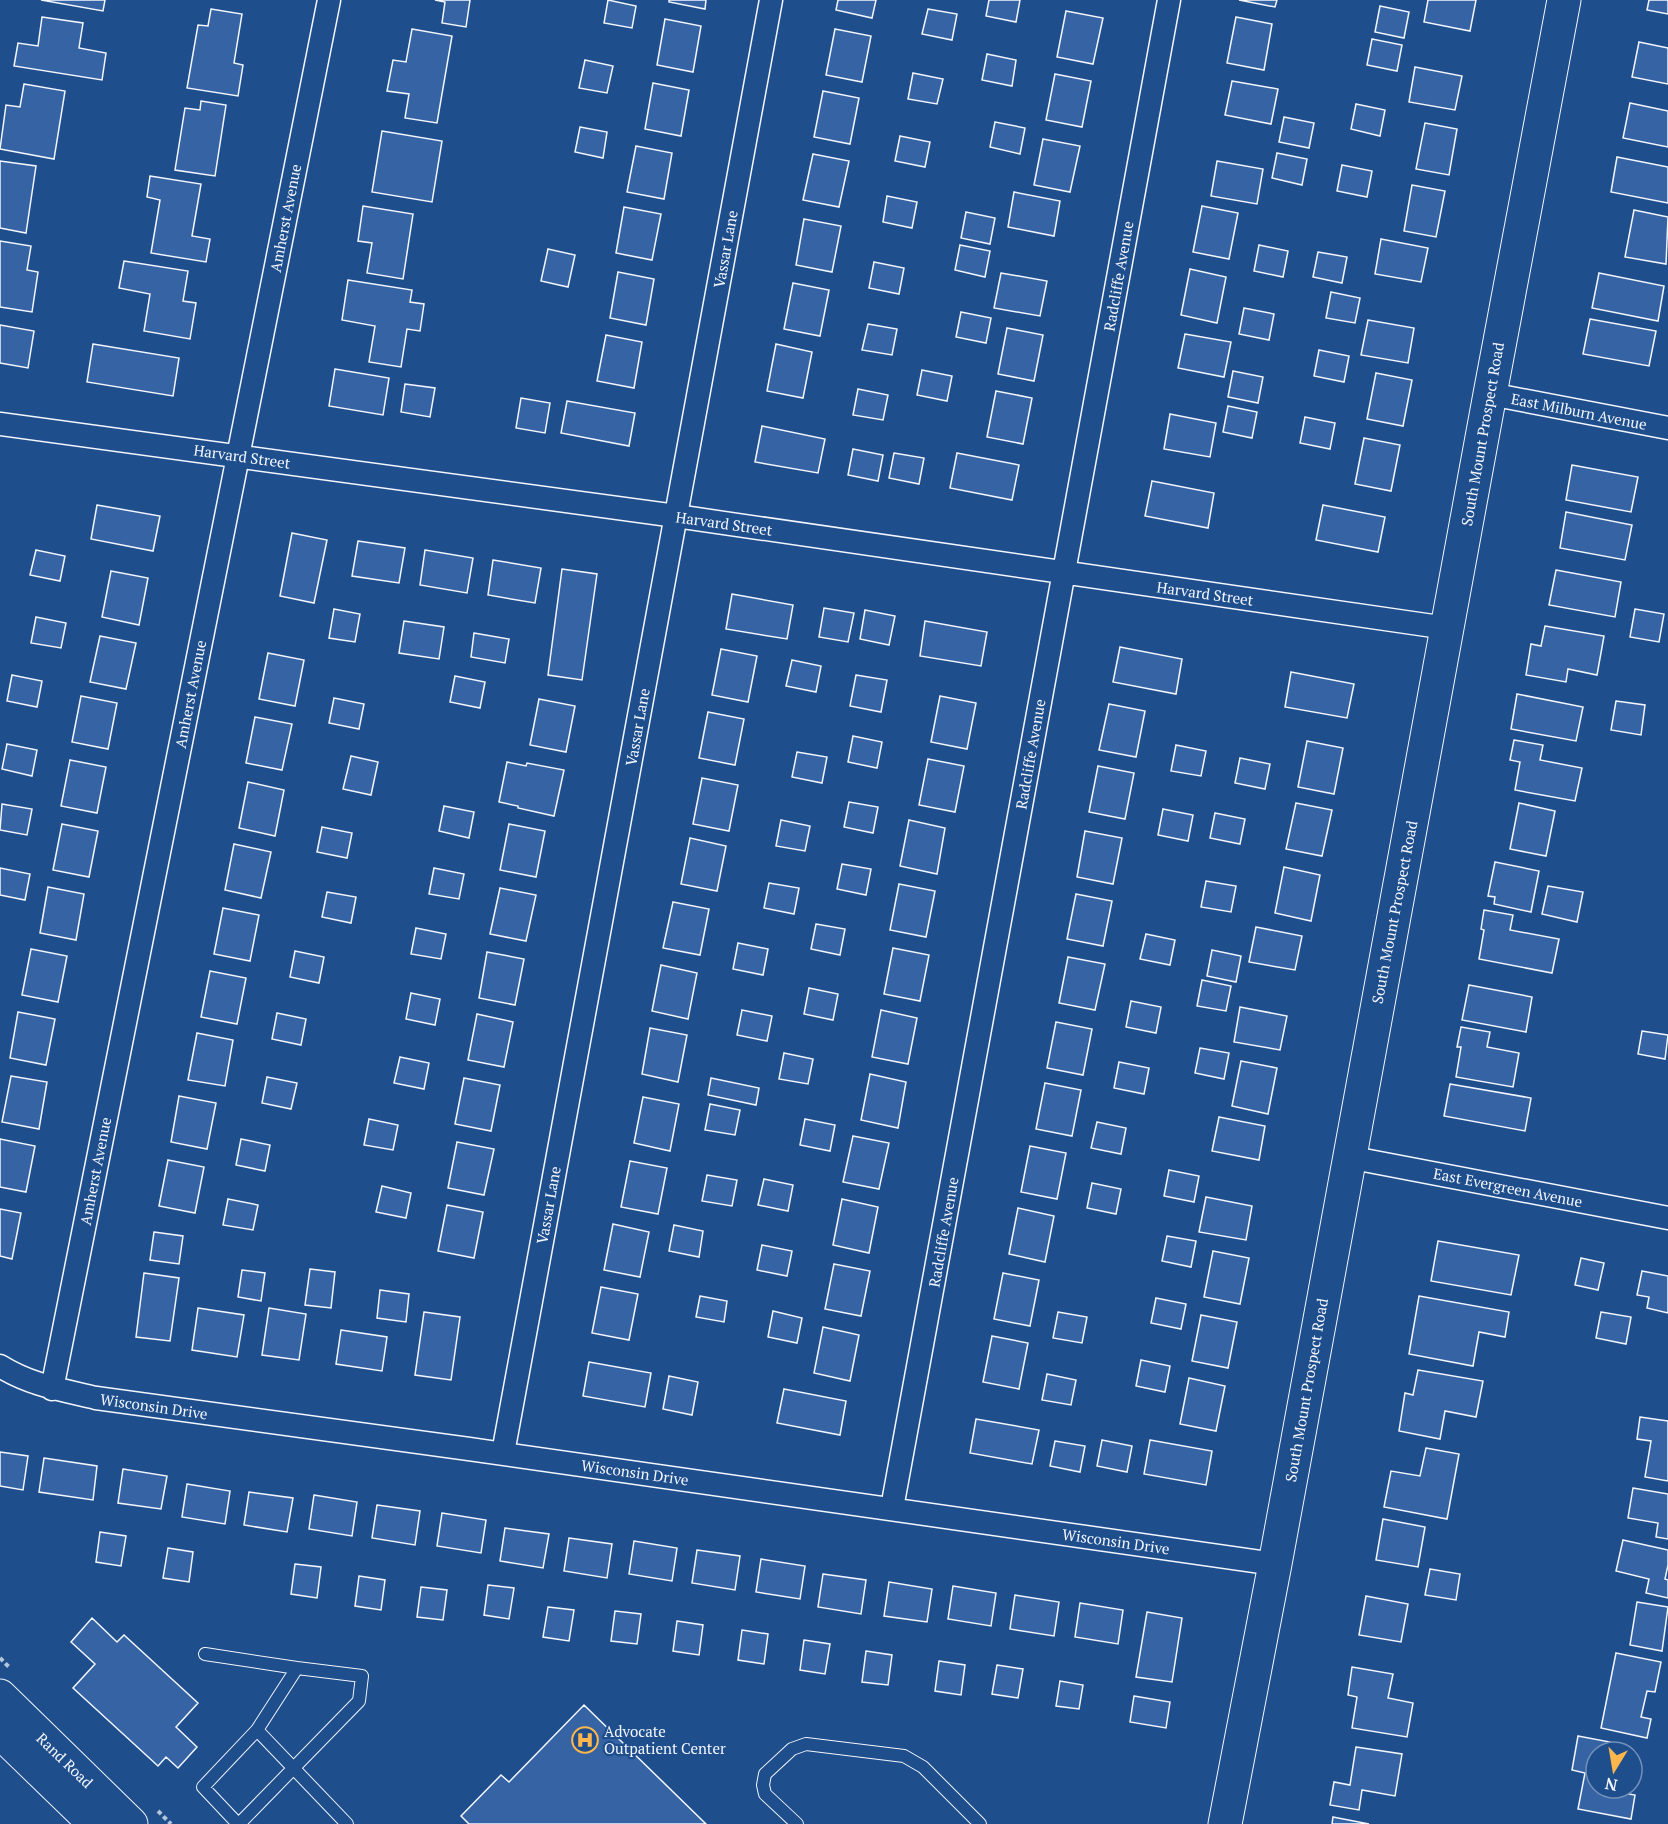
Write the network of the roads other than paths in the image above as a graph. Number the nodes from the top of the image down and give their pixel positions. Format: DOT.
graph roads {
  1 [pos="329,0"];
  2 [pos="771,0"];
  3 [pos="1169,0"];
  4 [pos="1564,0"];
  5 [pos="1490,394"];
  6 [pos="0,424"];
  7 [pos="1668,428"];
  8 [pos="237,455"];
  9 [pos="676,516"];
  10 [pos="1064,573"];
  11 [pos="1447,628"];
  12 [pos="1348,1157"];
  13 [pos="1668,1218"];
  14 [pos="0,1366"];
  15 [pos="52,1389"];
  16 [pos="502,1453"];
  17 [pos="892,1508"];
  18 [pos="1275,1563"];
  19 [pos="204,1654"];
  20 [pos="297,1668"];
  21 [pos="0,1696"];
  22 [pos="257,1730"];
  23 [pos="0,1731"];
  24 [pos="294,1769"];
  25 [pos="95,1824"];
  26 [pos="131,1824"];
  27 [pos="238,1824"];
  28 [pos="347,1824"];
  29 [pos="797,1824"];
  30 [pos="980,1824"];
  31 [pos="1224,1824"];
  1 -- 8 [label="street, Amherst Avenue"];
  2 -- 9 [label="street, Vassar Lane"];
  3 -- 10 [label="street, Radcliffe Avenue"];
  4 -- 5 [label="main road, South Mount Prospect Road"];
  5 -- 7 [label="street, East Milburn Avenue"];
  5 -- 11 [label="main road, South Mount Prospect Road"];
  6 -- 8 [label="street, Harvard Street"];
  8 -- 9 [label="street, Harvard Street"];
  8 -- 15 [label="street, Amherst Avenue"];
  9 -- 10 [label="street, Harvard Street"];
  9 -- 16 [label="street, Vassar Lane"];
  10 -- 11 [label="street, Harvard Street"];
  10 -- 17 [label="street, Radcliffe Avenue"];
  11 -- 12 [label="main road, South Mount Prospect Road"];
  12 -- 13 [label="street, East Evergreen Avenue"];
  12 -- 18 [label="main road, South Mount Prospect Road"];
  14 -- 15 [label="street, Wisconsin Drive"];
  15 -- 16 [label="street, Wisconsin Drive"];
  16 -- 17 [label="street, Wisconsin Drive"];
  17 -- 18 [label="street, Wisconsin Drive"];
  18 -- 31 [label="main road, South Mount Prospect Road"];
  19 -- 20 [label="lane"];
  20 -- 22 [label="lane"];
  20 -- 24 [label="lane"];
  21 -- 26 [label="main road, Rand Road"];
  22 -- 24 [label="lane"];
  22 -- 27 [label="lane"];
  23 -- 25 [label="main road, Rand Road"];
  24 -- 27 [label="lane"];
  24 -- 28 [label="lane"];
  29 -- 30 [label="lane"];
}
